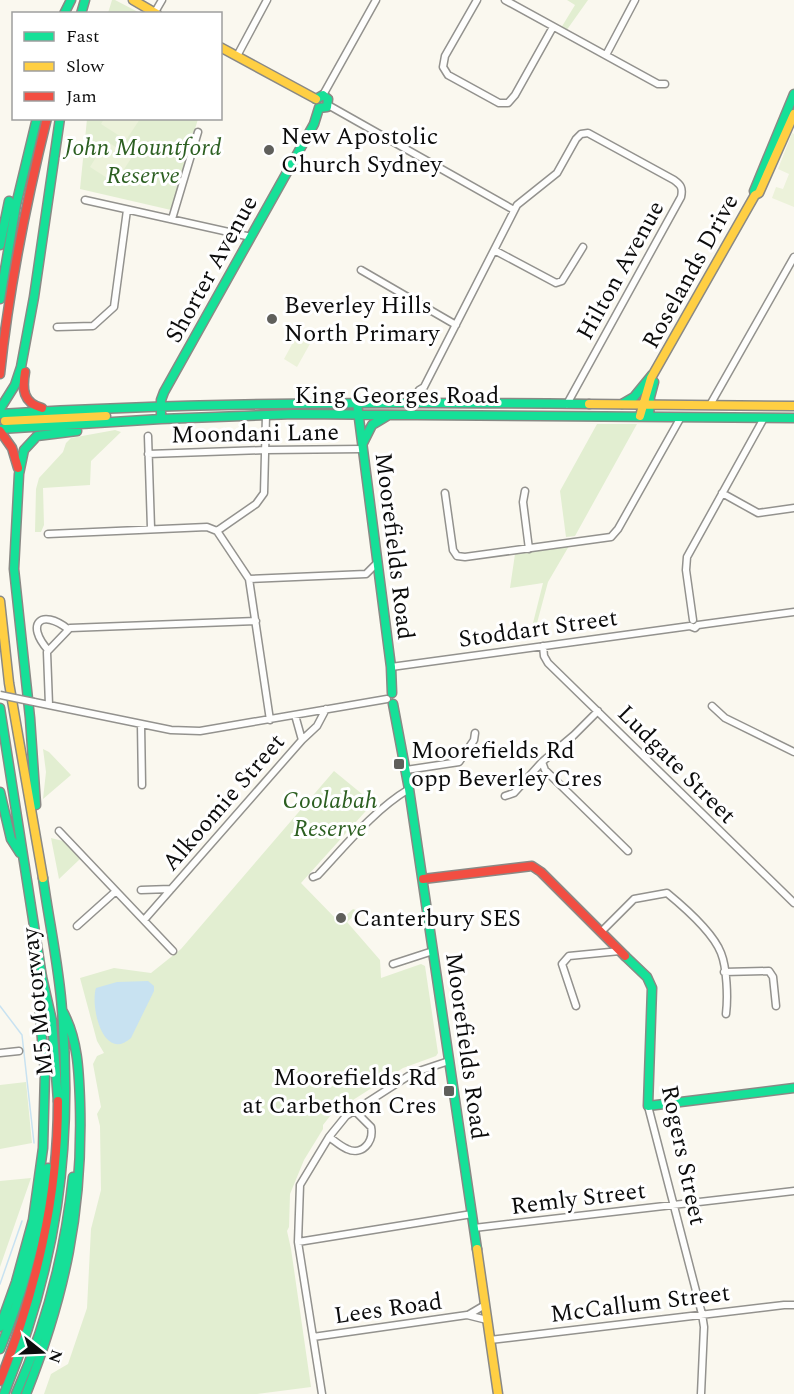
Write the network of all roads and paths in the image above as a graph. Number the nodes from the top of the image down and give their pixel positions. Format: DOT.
graph roads {
  1 [pos="133,0"];
  2 [pos="267,0"];
  3 [pos="376,0"];
  4 [pos="477,0"];
  5 [pos="505,0"];
  6 [pos="635,0"];
  7 [pos="154,12"];
  8 [pos="553,27"];
  9 [pos="222,48"];
  10 [pos="606,55"];
  11 [pos="237,56"];
  12 [pos="665,84"];
  13 [pos="794,96"];
  14 [pos="320,97"];
  15 [pos="323,107"];
  16 [pos="794,114"];
  17 [pos="31,120"];
  18 [pos="37,120"];
  19 [pos="46,120"];
  20 [pos="60,120"];
  21 [pos="198,132"];
  22 [pos="755,195"];
  23 [pos="86,200"];
  24 [pos="128,210"];
  25 [pos="514,210"];
  26 [pos="172,219"];
  27 [pos="251,237"];
  28 [pos="0,244"];
  29 [pos="583,247"];
  30 [pos="494,250"];
  31 [pos="794,257"];
  32 [pos="361,270"];
  33 [pos="34,297"];
  34 [pos="0,299"];
  35 [pos="456,325"];
  36 [pos="57,327"];
  37 [pos="658,367"];
  38 [pos="0,374"];
  39 [pos="652,375"];
  40 [pos="424,387"];
  41 [pos="357,403"];
  42 [pos="414,403"];
  43 [pos="430,403"];
  44 [pos="567,404"];
  45 [pos="622,404"];
  46 [pos="646,405"];
  47 [pos="710,405"];
  48 [pos="794,406"];
  49 [pos="161,407"];
  50 [pos="0,409"];
  51 [pos="50,410"];
  52 [pos="15,413"];
  53 [pos="0,414"];
  54 [pos="266,415"];
  55 [pos="358,415"];
  56 [pos="389,415"];
  57 [pos="644,416"];
  58 [pos="681,416"];
  59 [pos="764,418"];
  60 [pos="794,418"];
  61 [pos="161,419"];
  62 [pos="0,420"];
  63 [pos="139,420"];
  64 [pos="0,430"];
  65 [pos="148,436"];
  66 [pos="363,448"];
  67 [pos="266,450"];
  68 [pos="148,454"];
  69 [pos="19,474"];
  70 [pos="525,491"];
  71 [pos="445,493"];
  72 [pos="722,493"];
  73 [pos="794,508"];
  74 [pos="151,528"];
  75 [pos="217,531"];
  76 [pos="48,534"];
  77 [pos="530,549"];
  78 [pos="376,564"];
  79 [pos="249,579"];
  80 [pos="0,601"];
  81 [pos="794,612"];
  82 [pos="256,621"];
  83 [pos="694,624"];
  84 [pos="68,629"];
  85 [pos="543,646"];
  86 [pos="48,650"];
  87 [pos="391,667"];
  88 [pos="0,695"];
  89 [pos="391,699"];
  90 [pos="49,705"];
  91 [pos="712,706"];
  92 [pos="0,708"];
  93 [pos="326,709"];
  94 [pos="598,711"];
  95 [pos="295,715"];
  96 [pos="270,720"];
  97 [pos="141,724"];
  98 [pos="476,733"];
  99 [pos="302,740"];
  100 [pos="794,752"];
  101 [pos="542,762"];
  102 [pos="406,770"];
  103 [pos="142,785"];
  104 [pos="409,789"];
  105 [pos="0,792"];
  106 [pos="505,796"];
  107 [pos="59,831"];
  108 [pos="37,841"];
  109 [pos="628,851"];
  110 [pos="23,858"];
  111 [pos="314,877"];
  112 [pos="423,879"];
  113 [pos="171,889"];
  114 [pos="141,890"];
  115 [pos="116,891"];
  116 [pos="794,903"];
  117 [pos="144,920"];
  118 [pos="77,926"];
  119 [pos="601,932"];
  120 [pos="173,951"];
  121 [pos="433,951"];
  122 [pos="620,951"];
  123 [pos="393,964"];
  124 [pos="724,972"];
  125 [pos="42,976"];
  126 [pos="576,1006"];
  127 [pos="776,1006"];
  128 [pos="62,1010"];
  129 [pos="726,1014"];
  130 [pos="19,1051"];
  131 [pos="0,1053"];
  132 [pos="449,1061"];
  133 [pos="794,1088"];
  134 [pos="648,1106"];
  135 [pos="354,1110"];
  136 [pos="329,1137"];
  137 [pos="794,1191"];
  138 [pos="674,1204"];
  139 [pos="472,1214"];
  140 [pos="474,1228"];
  141 [pos="298,1242"];
  142 [pos="485,1305"];
  143 [pos="794,1305"];
  144 [pos="702,1314"];
  145 [pos="467,1315"];
  146 [pos="487,1320"];
  147 [pos="0,1327"];
  148 [pos="313,1337"];
  149 [pos="490,1340"];
  150 [pos="0,1349"];
  151 [pos="0,1381"];
  152 [pos="4,1394"];
  153 [pos="16,1394"];
  154 [pos="26,1394"];
  155 [pos="322,1394"];
  156 [pos="498,1394"];
  157 [pos="701,1394"];
  1 -- 7 [label="main road"];
  2 -- 11 [label="street"];
  3 -- 14 [label="street"];
  4 -- 8 [label="street"];
  5 -- 8 [label="street"];
  6 -- 10 [label="street"];
  8 -- 10 [label="street"];
  9 -- 11 [label="main road"];
  10 -- 12 [label="street"];
  11 -- 14 [label="main road"];
  13 -- 22 [label="main road, Roselands Drive"];
  14 -- 15 [label="main road"];
  15 -- 25 [label="street"];
  15 -- 27 [label="main road, Shorter Avenue"];
  16 -- 22 [label="main road, Roselands Drive"];
  17 -- 28 [label="main road"];
  18 -- 34 [label="main road"];
  19 -- 38 [label="main road"];
  20 -- 33 [label="main road"];
  21 -- 26 [label="street"];
  22 -- 37 [label="main road, Roselands Drive"];
  23 -- 24 [label="street"];
  24 -- 26 [label="street"];
  24 -- 36 [label="street"];
  25 -- 30 [label="street"];
  25 -- 44 [label="street, Hilton Avenue"];
  26 -- 27 [label="street"];
  27 -- 49 [label="main road, Shorter Avenue"];
  29 -- 30 [label="street"];
  30 -- 35 [label="street"];
  31 -- 47 [label="street"];
  32 -- 35 [label="street"];
  33 -- 50 [label="main road"];
  33 -- 51 [label="main road"];
  35 -- 40 [label="street"];
  37 -- 39 [label="main road, Roselands Drive"];
  37 -- 46 [label="main road, Roselands Drive"];
  39 -- 45 [label="main road"];
  39 -- 46 [label="main road, Roselands Drive"];
  40 -- 42 [label="street"];
  40 -- 43 [label="street"];
  41 -- 42 [label="main road, King Georges Road"];
  41 -- 49 [label="main road, King Georges Road"];
  41 -- 55 [label="main road, Moorefields Road"];
  42 -- 43 [label="main road, King Georges Road"];
  43 -- 44 [label="main road, King Georges Road"];
  44 -- 45 [label="main road, King Georges Road"];
  45 -- 46 [label="main road, King Georges Road"];
  46 -- 47 [label="main road, King Georges Road"];
  46 -- 57 [label="main road, Roselands Drive"];
  47 -- 48 [label="main road, King Georges Road"];
  49 -- 51 [label="main road, King Georges Road"];
  49 -- 61 [label="main road, Shorter Avenue"];
  51 -- 52 [label="main road, King Georges Road"];
  52 -- 53 [label="main road, King Georges Road"];
  52 -- 62 [label="main road"];
  54 -- 55 [label="main road, King Georges Road"];
  54 -- 61 [label="main road, King Georges Road"];
  54 -- 67 [label="street"];
  55 -- 56 [label="main road, King Georges Road"];
  55 -- 66 [label="main road, Moorefields Road"];
  56 -- 57 [label="main road, King Georges Road"];
  56 -- 66 [label="main road"];
  57 -- 58 [label="main road, King Georges Road"];
  58 -- 59 [label="main road, King Georges Road"];
  58 -- 77 [label="street"];
  59 -- 60 [label="main road, King Georges Road"];
  59 -- 72 [label="street"];
  61 -- 63 [label="main road, King Georges Road"];
  62 -- 63 [label="main road"];
  63 -- 64 [label="main road, King Georges Road"];
  63 -- 69 [label="main road"];
  64 -- 69 [label="main road"];
  65 -- 68 [label="street"];
  66 -- 67 [label="street, Moondani Lane"];
  66 -- 78 [label="main road, Moorefields Road"];
  67 -- 68 [label="street, Moondani Lane"];
  67 -- 75 [label="street"];
  68 -- 74 [label="street"];
  69 -- 108 [label="main road"];
  70 -- 77 [label="street"];
  71 -- 77 [label="street"];
  72 -- 73 [label="street"];
  72 -- 83 [label="street"];
  74 -- 75 [label="street"];
  74 -- 76 [label="street"];
  75 -- 79 [label="street"];
  78 -- 79 [label="street"];
  78 -- 87 [label="main road, Moorefields Road"];
  79 -- 82 [label="street"];
  80 -- 108 [label="main road, M5 Motorway"];
  81 -- 83 [label="street, Stoddart Street"];
  82 -- 84 [label="street"];
  82 -- 96 [label="street"];
  83 -- 85 [label="street, Stoddart Street"];
  84 -- 86 [label="street"];
  84 -- 86 [label="street"];
  85 -- 87 [label="street, Stoddart Street"];
  85 -- 94 [label="street, Ludgate Street"];
  86 -- 90 [label="street"];
  87 -- 89 [label="main road, Moorefields Road"];
  88 -- 90 [label="street, bridge"];
  89 -- 93 [label="street"];
  89 -- 102 [label="main road, Moorefields Road"];
  90 -- 97 [label="street"];
  91 -- 100 [label="street"];
  92 -- 110 [label="main road, M5 Motorway"];
  93 -- 95 [label="street"];
  93 -- 99 [label="street, Alkoomie Street"];
  94 -- 101 [label="street"];
  94 -- 116 [label="street, Ludgate Street"];
  95 -- 96 [label="street"];
  95 -- 99 [label="street, Alkoomie Street"];
  96 -- 97 [label="street"];
  97 -- 103 [label="street"];
  98 -- 102 [label="street"];
  99 -- 113 [label="street, Alkoomie Street"];
  101 -- 106 [label="street"];
  101 -- 109 [label="street"];
  102 -- 104 [label="main road, Moorefields Road"];
  104 -- 111 [label="street"];
  104 -- 112 [label="main road, Moorefields Road"];
  105 -- 110 [label="main road"];
  107 -- 115 [label="street"];
  108 -- 128 [label="main road, M5 Motorway"];
  110 -- 125 [label="main road, M5 Motorway"];
  112 -- 119 [label="main road, Rogers Street"];
  112 -- 121 [label="main road, Moorefields Road"];
  113 -- 114 [label="street, Alkoomie Street"];
  113 -- 117 [label="street, Alkoomie Street"];
  115 -- 117 [label="street"];
  115 -- 118 [label="street"];
  117 -- 120 [label="street"];
  119 -- 122 [label="main road, Rogers Street"];
  119 -- 124 [label="street"];
  121 -- 123 [label="street"];
  121 -- 132 [label="main road, Moorefields Road"];
  122 -- 126 [label="street"];
  122 -- 134 [label="main road, Rogers Street"];
  124 -- 127 [label="street"];
  124 -- 129 [label="street"];
  125 -- 147 [label="main road"];
  125 -- 150 [label="main road"];
  125 -- 151 [label="main road, M5 Motorway"];
  128 -- 152 [label="main road, M5 Motorway"];
  128 -- 153 [label="main road"];
  128 -- 154 [label="main road"];
  130 -- 131 [label="street"];
  132 -- 135 [label="street"];
  132 -- 139 [label="main road, Moorefields Road"];
  133 -- 134 [label="main road"];
  134 -- 138 [label="street, Rogers Street"];
  135 -- 136 [label="street"];
  135 -- 136 [label="street"];
  136 -- 141 [label="street"];
  137 -- 138 [label="street, Remly Street"];
  138 -- 140 [label="street, Remly Street"];
  138 -- 144 [label="street, Rogers Street"];
  139 -- 140 [label="main road, Moorefields Road"];
  139 -- 141 [label="street"];
  140 -- 142 [label="main road, Moorefields Road"];
  141 -- 148 [label="street"];
  142 -- 145 [label="street, Lees Road"];
  142 -- 146 [label="main road, Moorefields Road"];
  143 -- 144 [label="street, McCallum Street"];
  144 -- 149 [label="street, McCallum Street"];
  144 -- 157 [label="street, Rogers Street"];
  145 -- 146 [label="street, Lees Road"];
  145 -- 148 [label="street, Lees Road"];
  146 -- 149 [label="main road, Moorefields Road"];
  148 -- 155 [label="street"];
  149 -- 156 [label="main road, Moorefields Road"];
}
